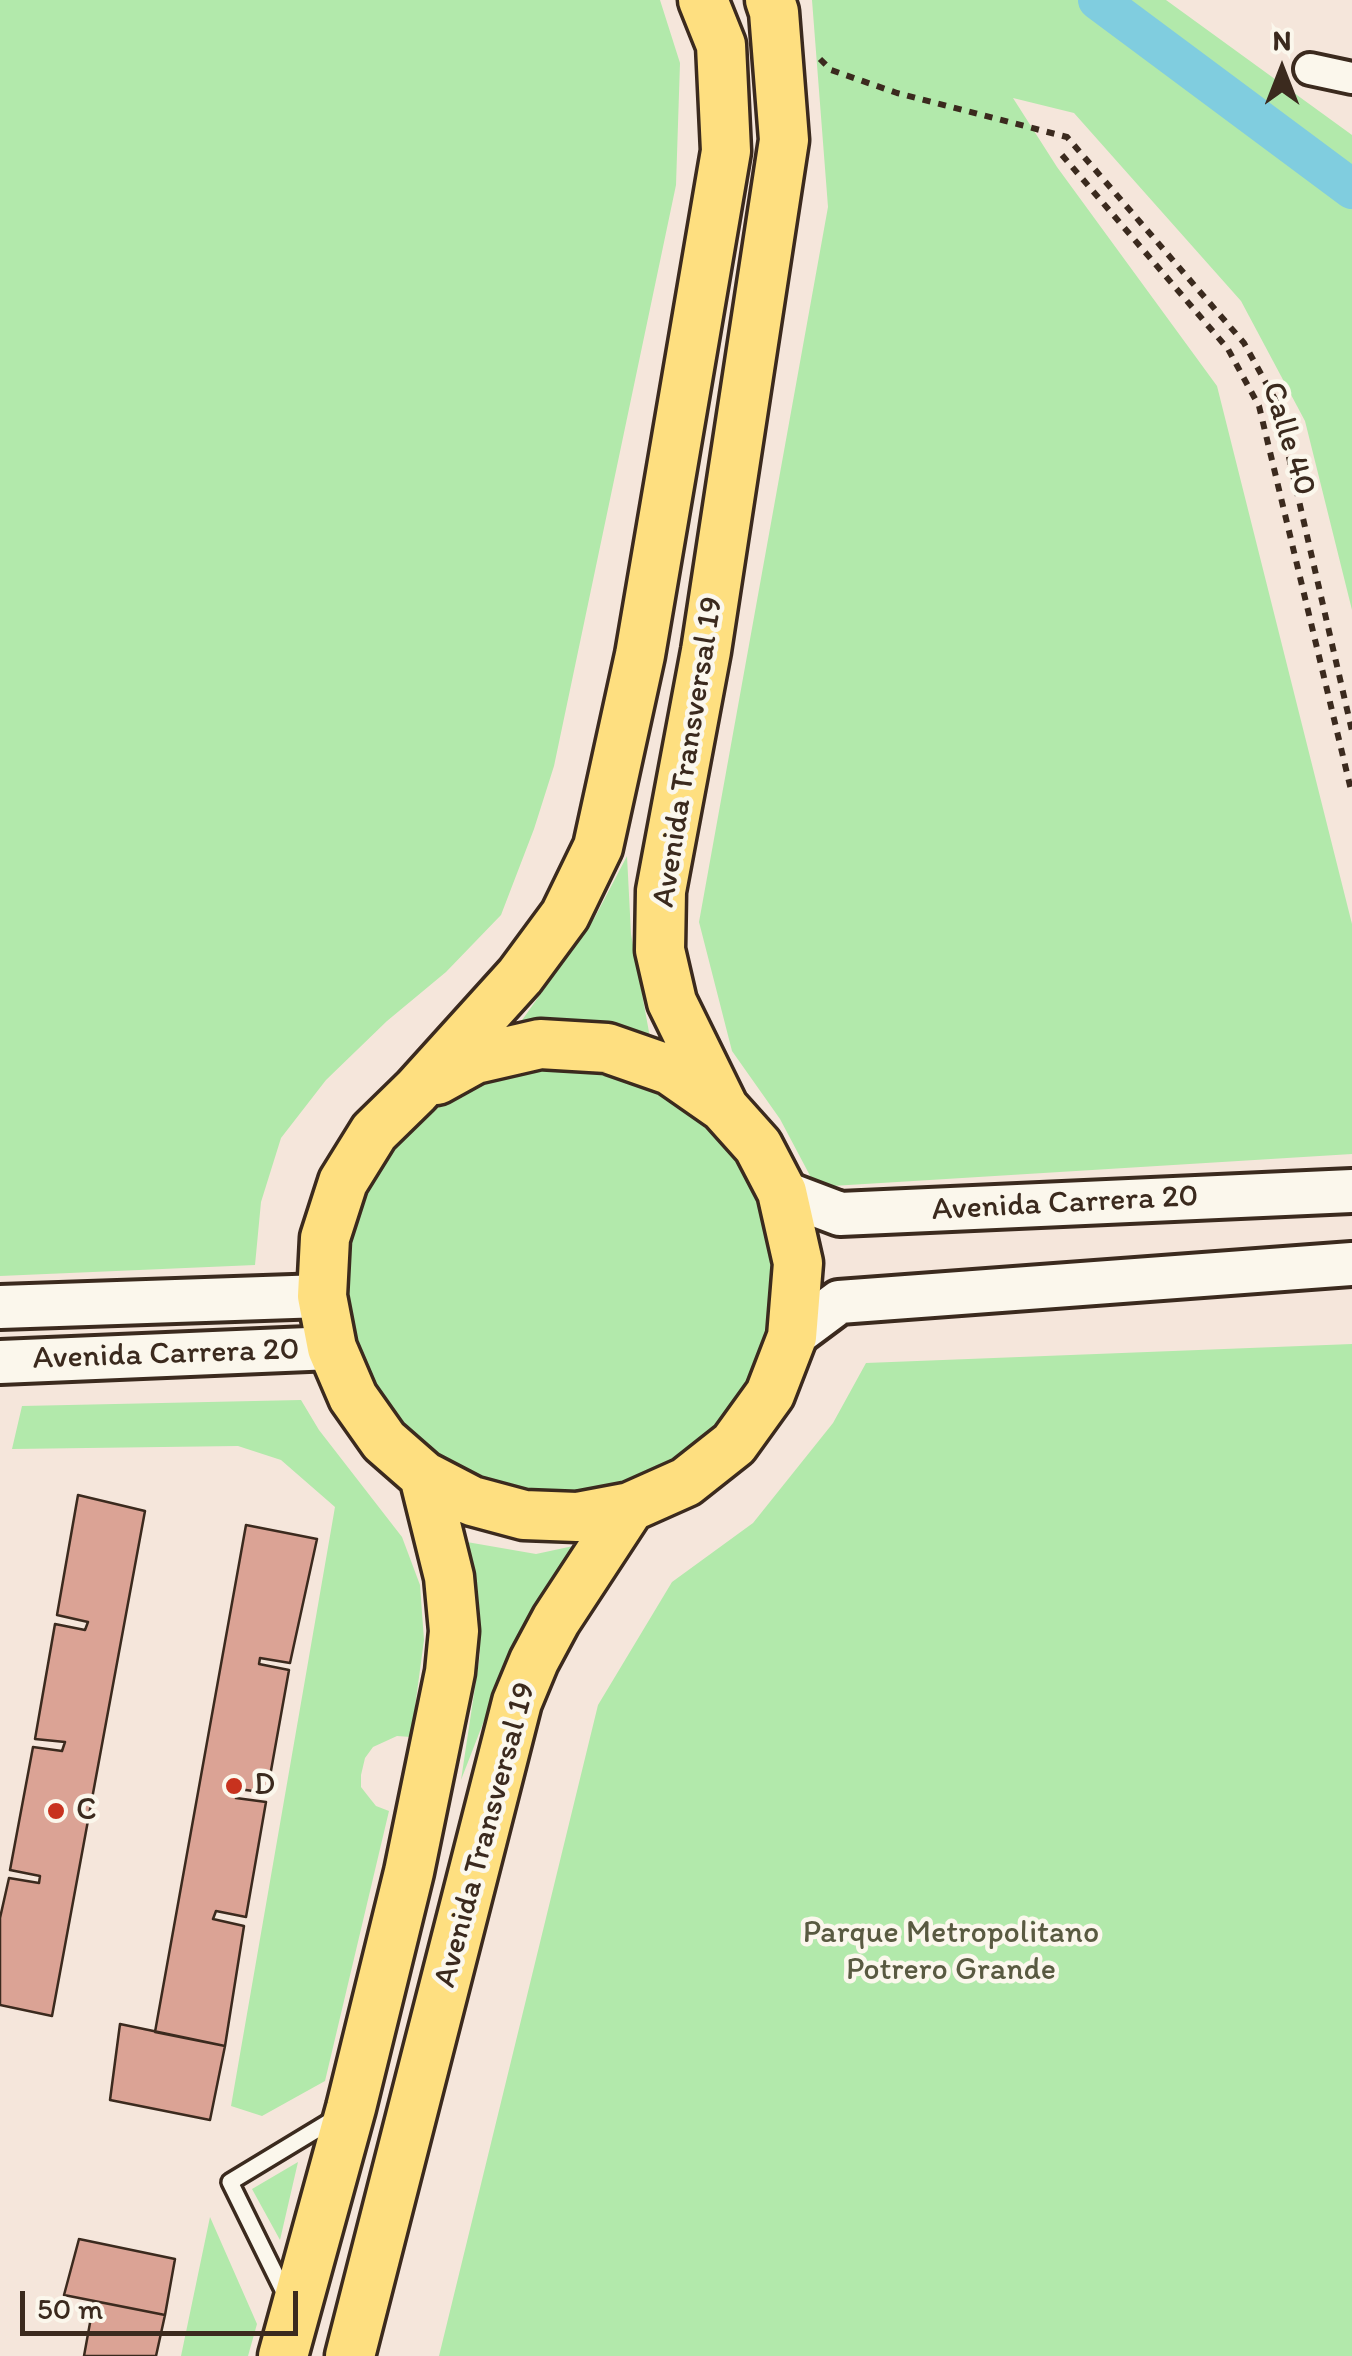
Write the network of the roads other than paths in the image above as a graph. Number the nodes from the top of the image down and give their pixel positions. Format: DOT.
graph roads {
  1 [pos="702,0"];
  2 [pos="772,6"];
  3 [pos="1310,69"];
  4 [pos="1352,78"];
  5 [pos="416,1091"];
  6 [pos="724,1108"];
  7 [pos="1352,1191"];
  8 [pos="782,1192"];
  9 [pos="1352,1264"];
  10 [pos="322,1296"];
  11 [pos="0,1307"];
  12 [pos="792,1337"];
  13 [pos="332,1348"];
  14 [pos="0,1362"];
  15 [pos="424,1476"];
  16 [pos="630,1508"];
  17 [pos="351,2108"];
  18 [pos="288,2334"];
  19 [pos="350,2356"];
  1 -- 5 [label="main road, Avenida Transversal 19"];
  2 -- 6 [label="main road, Avenida Transversal 19"];
  3 -- 4 [label="street"];
  5 -- 6 [label="main road"];
  5 -- 10 [label="main road, Avenida Transversal 19"];
  6 -- 8 [label="main road, Avenida Transversal 19"];
  7 -- 8 [label="street, Avenida Carrera 20"];
  8 -- 12 [label="main road, Avenida Transversal 19"];
  9 -- 12 [label="street"];
  10 -- 11 [label="street, Avenida Carrera 20"];
  10 -- 13 [label="main road, Avenida Transversal 19"];
  12 -- 16 [label="main road, Avenida Transversal 19"];
  13 -- 14 [label="street, Avenida Carrera 20"];
  13 -- 15 [label="main road, Avenida Transversal 19"];
  15 -- 16 [label="main road"];
  15 -- 17 [label="main road, Avenida Transversal 19"];
  16 -- 19 [label="main road, Avenida Transversal 19"];
  17 -- 18 [label="main road, Avenida Transversal 19"];
  17 -- 18 [label="lane"];
}
